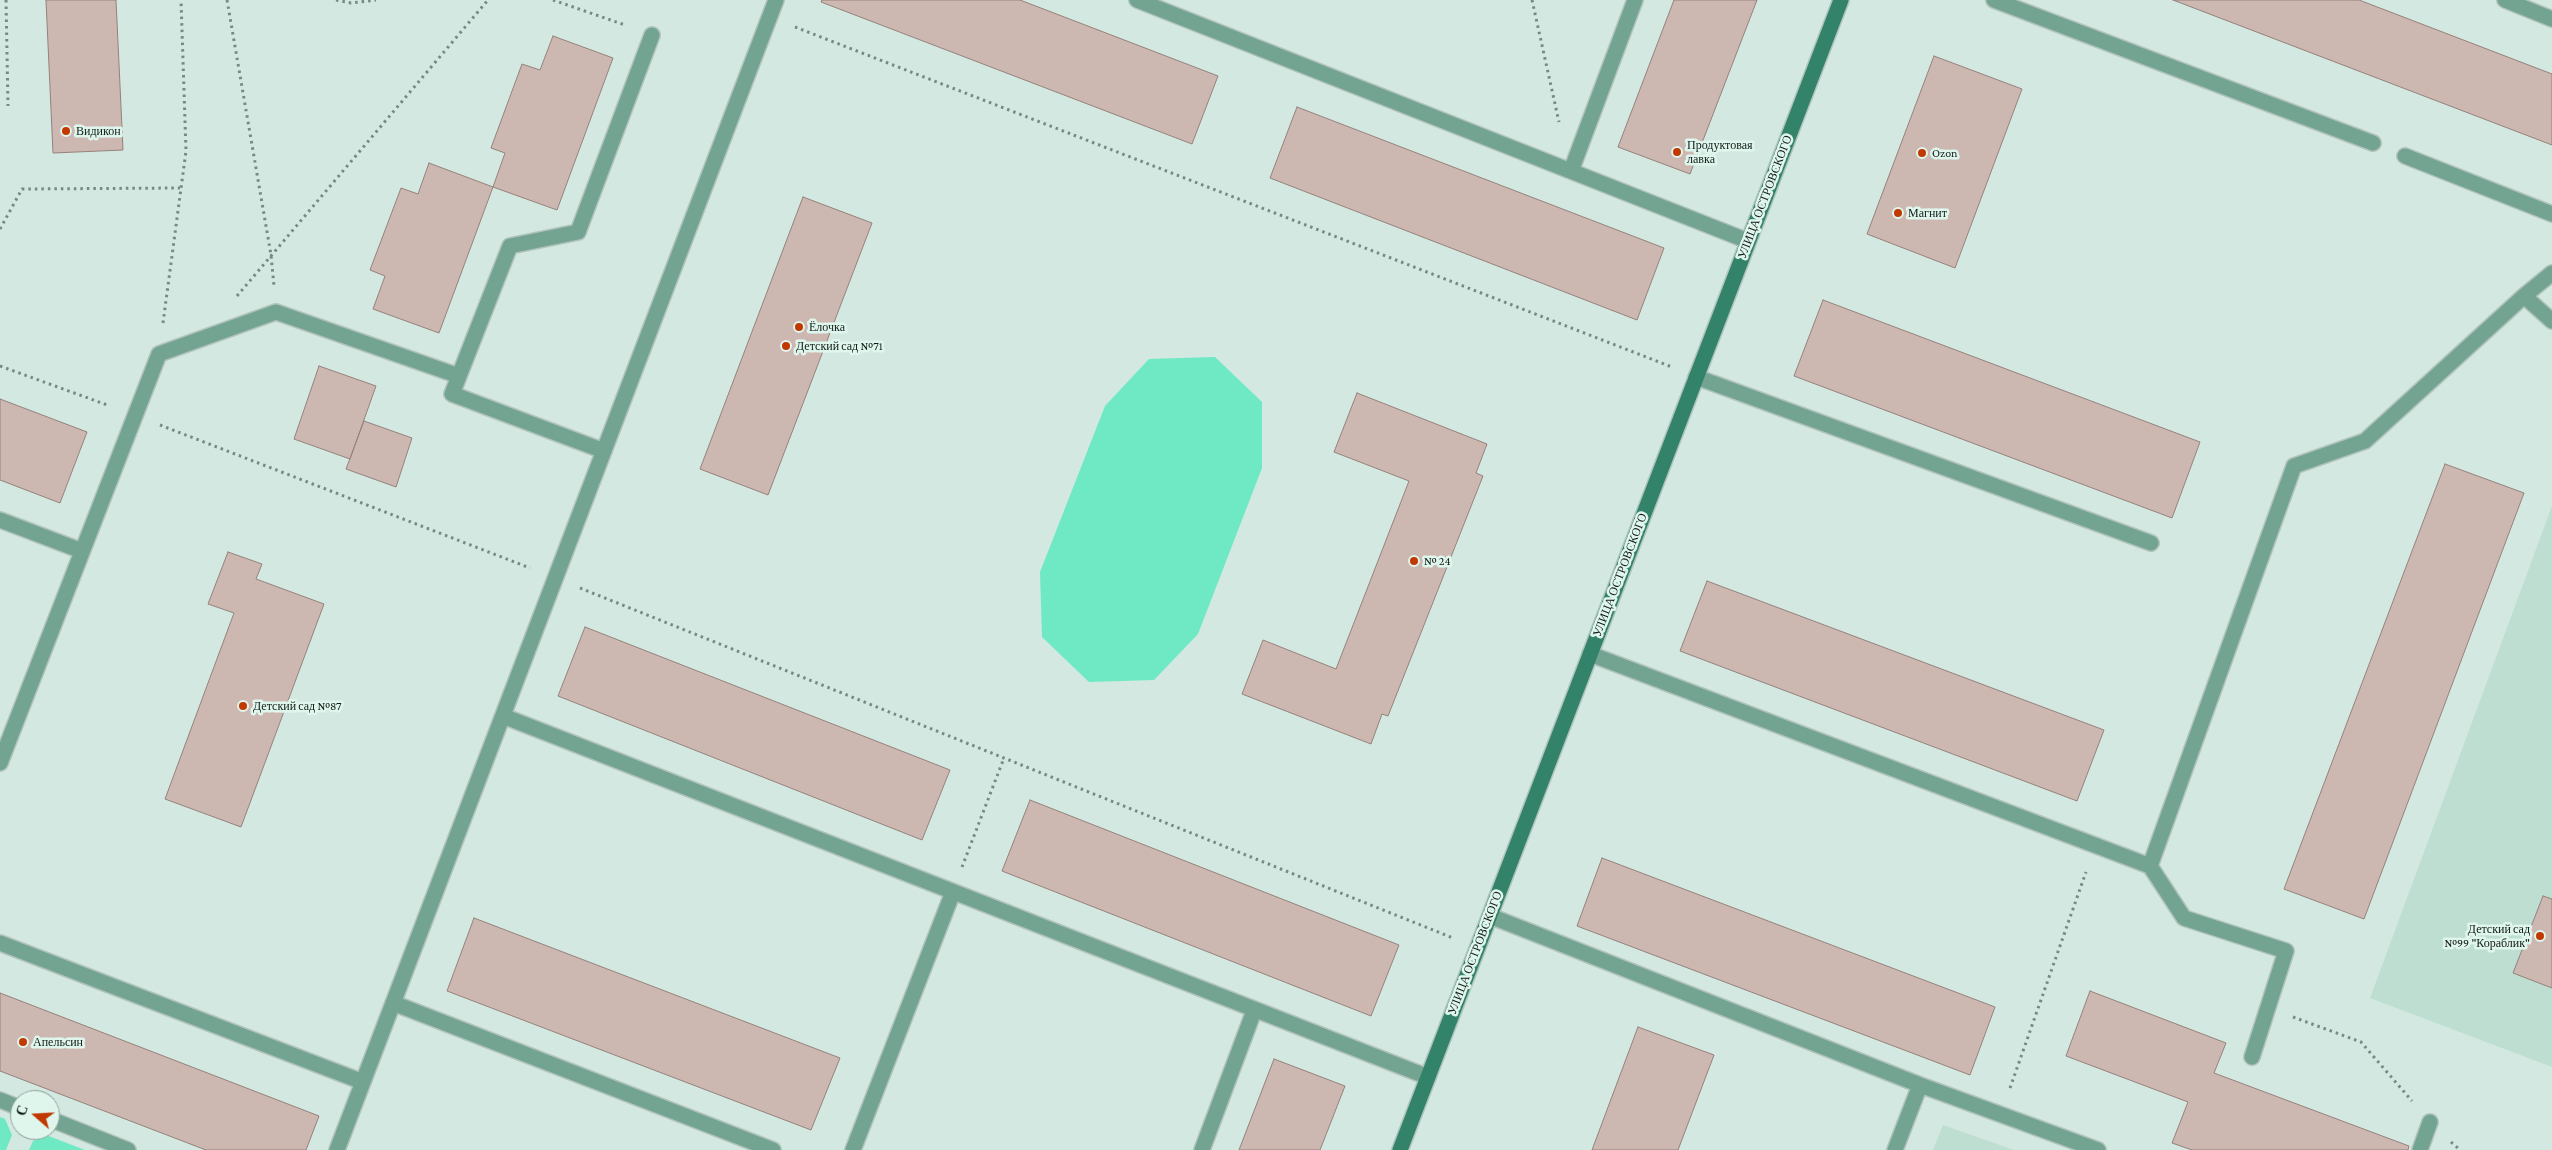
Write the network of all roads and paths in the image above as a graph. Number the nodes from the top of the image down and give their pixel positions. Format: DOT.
graph roads {
  1 [pos="6,0"];
  2 [pos="180,0"];
  3 [pos="227,0"];
  4 [pos="336,0"];
  5 [pos="376,0"];
  6 [pos="488,0"];
  7 [pos="553,0"];
  8 [pos="776,0"];
  9 [pos="1137,0"];
  10 [pos="1532,0"];
  11 [pos="1635,0"];
  12 [pos="1841,0"];
  13 [pos="1994,0"];
  14 [pos="2505,0"];
  15 [pos="770,17"];
  16 [pos="2552,19"];
  17 [pos="652,35"];
  18 [pos="8,106"];
  19 [pos="1560,123"];
  20 [pos="2373,144"];
  21 [pos="2405,156"];
  22 [pos="1571,171"];
  23 [pos="180,188"];
  24 [pos="2552,214"];
  25 [pos="0,229"];
  26 [pos="1748,241"];
  27 [pos="271,255"];
  28 [pos="2552,273"];
  29 [pos="2524,296"];
  30 [pos="232,301"];
  31 [pos="276,312"];
  32 [pos="2552,321"];
  33 [pos="159,354"];
  34 [pos="0,366"];
  35 [pos="459,376"];
  36 [pos="1696,377"];
  37 [pos="135,416"];
  38 [pos="604,451"];
  39 [pos="0,520"];
  40 [pos="2151,543"];
  41 [pos="82,551"];
  42 [pos="555,578"];
  43 [pos="1590,654"];
  44 [pos="503,716"];
  45 [pos="1004,758"];
  46 [pos="0,763"];
  47 [pos="2096,846"];
  48 [pos="2150,866"];
  49 [pos="953,892"];
  50 [pos="1490,916"];
  51 [pos="0,943"];
  52 [pos="1477,948"];
  53 [pos="393,1003"];
  54 [pos="2268,1008"];
  55 [pos="1254,1010"];
  56 [pos="2252,1056"];
  57 [pos="1428,1077"];
  58 [pos="363,1082"];
  59 [pos="1920,1085"];
  60 [pos="2001,1115"];
  61 [pos="2430,1122"];
  62 [pos="60,1124"];
  63 [pos="128,1150"];
  64 [pos="337,1150"];
  65 [pos="773,1150"];
  66 [pos="853,1150"];
  67 [pos="1202,1150"];
  68 [pos="1400,1150"];
  69 [pos="1895,1150"];
  70 [pos="2098,1150"];
  71 [pos="2420,1150"];
  1 -- 18 [label="path"];
  2 -- 23 [label="path"];
  3 -- 27 [label="path"];
  4 -- 5 [label="path"];
  6 -- 27 [label="path"];
  7 -- 17 [label="path"];
  8 -- 15 [label="street"];
  9 -- 22 [label="street"];
  10 -- 19 [label="path"];
  11 -- 22 [label="street"];
  12 -- 26 [label="street, УЛИЦА ОСТРОВСКОГО"];
  13 -- 20 [label="street"];
  14 -- 16 [label="street"];
  15 -- 36 [label="path"];
  15 -- 38 [label="street"];
  17 -- 35 [label="street"];
  21 -- 24 [label="street"];
  22 -- 26 [label="street"];
  23 -- 25 [label="path"];
  23 -- 33 [label="path"];
  26 -- 36 [label="street, УЛИЦА ОСТРОВСКОГО"];
  27 -- 30 [label="path"];
  27 -- 31 [label="path"];
  28 -- 29 [label="street"];
  29 -- 32 [label="street"];
  29 -- 48 [label="street"];
  31 -- 33 [label="street"];
  31 -- 35 [label="street"];
  33 -- 37 [label="street"];
  34 -- 37 [label="path"];
  35 -- 38 [label="street"];
  36 -- 40 [label="street"];
  36 -- 43 [label="street, УЛИЦА ОСТРОВСКОГО"];
  37 -- 41 [label="street"];
  37 -- 42 [label="path"];
  38 -- 42 [label="street"];
  39 -- 41 [label="street"];
  41 -- 46 [label="street"];
  42 -- 44 [label="street"];
  42 -- 45 [label="path"];
  43 -- 47 [label="street"];
  43 -- 50 [label="street, УЛИЦА ОСТРОВСКОГО"];
  44 -- 49 [label="street"];
  44 -- 53 [label="street"];
  45 -- 49 [label="path"];
  45 -- 52 [label="path"];
  47 -- 48 [label="street"];
  47 -- 60 [label="path"];
  48 -- 54 [label="street"];
  49 -- 55 [label="street"];
  49 -- 66 [label="street"];
  50 -- 52 [label="street, УЛИЦА ОСТРОВСКОГО"];
  50 -- 59 [label="street"];
  51 -- 58 [label="street"];
  52 -- 57 [label="street, УЛИЦА ОСТРОВСКОГО"];
  53 -- 58 [label="street"];
  53 -- 65 [label="street"];
  54 -- 56 [label="street"];
  54 -- 61 [label="path"];
  55 -- 57 [label="street"];
  55 -- 67 [label="street"];
  57 -- 68 [label="street, УЛИЦА ОСТРОВСКОГО"];
  58 -- 64 [label="street"];
  59 -- 60 [label="street"];
  59 -- 69 [label="street"];
  60 -- 70 [label="street"];
  61 -- 71 [label="street"];
  62 -- 63 [label="street"];
}
